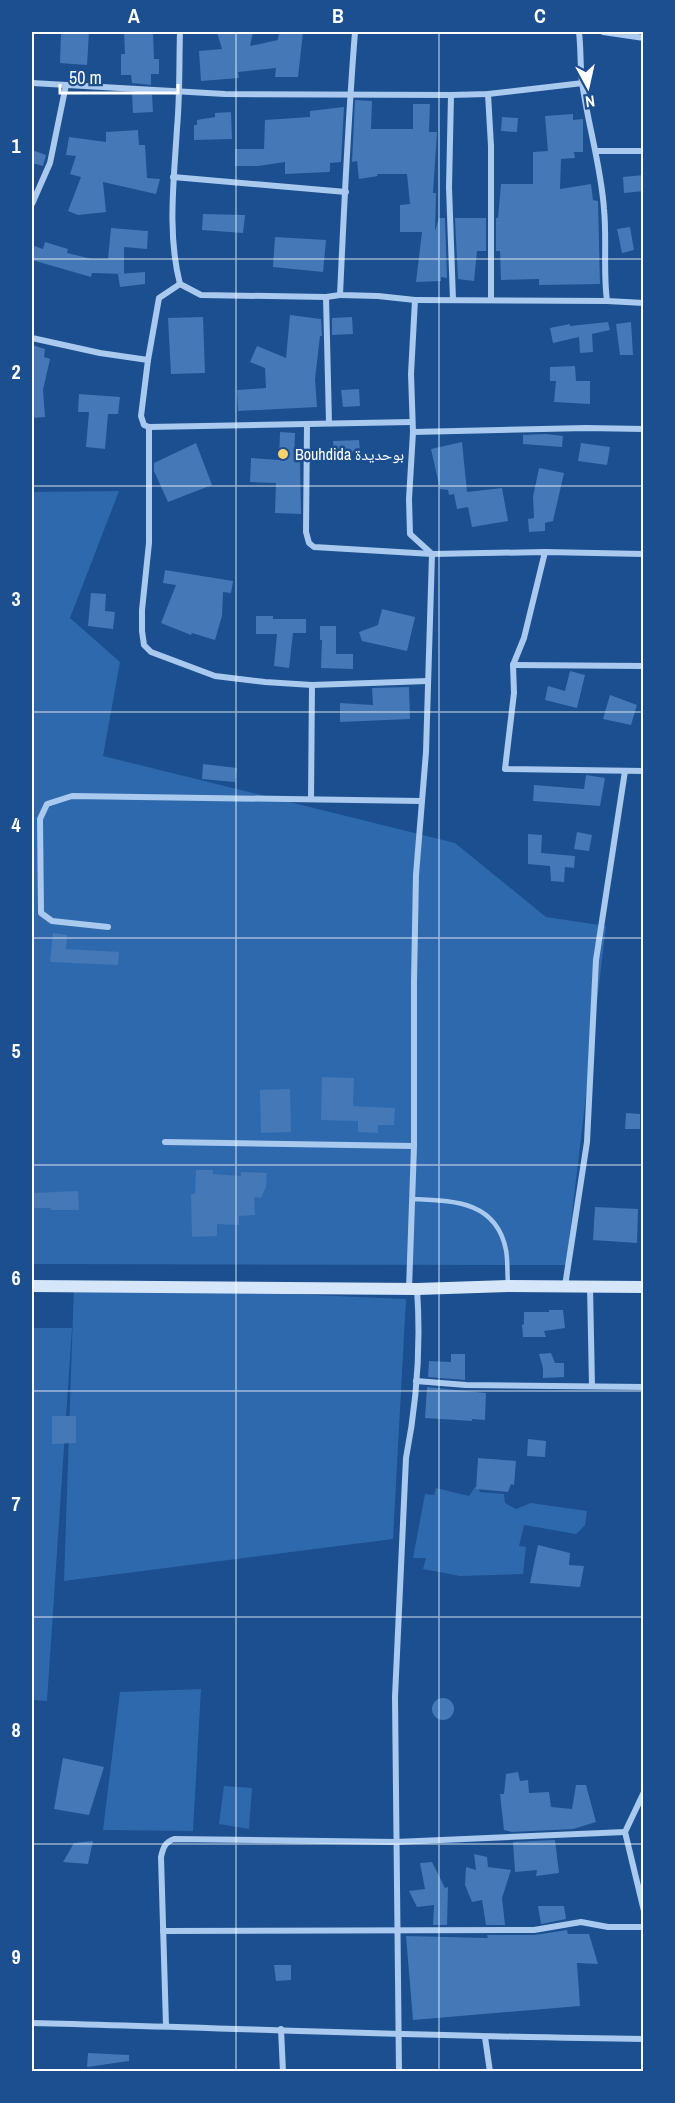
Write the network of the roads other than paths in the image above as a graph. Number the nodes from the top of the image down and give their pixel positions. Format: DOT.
graph roads {
  1 [pos="180,32"];
  2 [pos="355,32"];
  3 [pos="579,32"];
  4 [pos="603,32"];
  5 [pos="644,38"];
  6 [pos="32,83"];
  7 [pos="583,83"];
  8 [pos="66,85"];
  9 [pos="179,90"];
  10 [pos="488,94"];
  11 [pos="350,95"];
  12 [pos="451,95"];
  13 [pos="596,151"];
  14 [pos="644,151"];
  15 [pos="173,177"];
  16 [pos="346,192"];
  17 [pos="32,204"];
  18 [pos="180,284"];
  19 [pos="340,295"];
  20 [pos="326,297"];
  21 [pos="415,300"];
  22 [pos="453,300"];
  23 [pos="491,300"];
  24 [pos="607,301"];
  25 [pos="644,303"];
  26 [pos="32,338"];
  27 [pos="148,360"];
  28 [pos="412,422"];
  29 [pos="329,423"];
  30 [pos="307,424"];
  31 [pos="149,427"];
  32 [pos="644,429"];
  33 [pos="412,432"];
  34 [pos="545,552"];
  35 [pos="432,554"];
  36 [pos="644,554"];
  37 [pos="513,665"];
  38 [pos="644,666"];
  39 [pos="428,681"];
  40 [pos="312,685"];
  41 [pos="625,771"];
  42 [pos="644,771"];
  43 [pos="311,799"];
  44 [pos="421,801"];
  45 [pos="108,927"];
  46 [pos="165,1142"];
  47 [pos="414,1146"];
  48 [pos="412,1200"];
  49 [pos="32,1286"];
  50 [pos="508,1286"];
  51 [pos="565,1286"];
  52 [pos="590,1287"];
  53 [pos="644,1287"];
  54 [pos="413,1289"];
  55 [pos="416,1382"];
  56 [pos="592,1386"];
  57 [pos="644,1387"];
  58 [pos="644,1792"];
  59 [pos="625,1832"];
  60 [pos="396,1842"];
  61 [pos="644,1911"];
  62 [pos="644,1927"];
  63 [pos="398,1930"];
  64 [pos="163,1931"];
  65 [pos="32,2023"];
  66 [pos="166,2026"];
  67 [pos="281,2029"];
  68 [pos="399,2033"];
  69 [pos="485,2037"];
  70 [pos="644,2039"];
  71 [pos="284,2072"];
  72 [pos="399,2072"];
  73 [pos="490,2072"];
  1 -- 9 [label="street"];
  2 -- 11 [label="street"];
  3 -- 7 [label="street"];
  4 -- 5 [label="street"];
  6 -- 8 [label="street"];
  7 -- 10 [label="street"];
  7 -- 13 [label="street"];
  8 -- 9 [label="street"];
  8 -- 17 [label="street"];
  9 -- 11 [label="street"];
  9 -- 15 [label="street"];
  10 -- 12 [label="street"];
  10 -- 23 [label="street"];
  11 -- 12 [label="street"];
  11 -- 16 [label="street"];
  12 -- 22 [label="street"];
  13 -- 14 [label="street"];
  13 -- 24 [label="street"];
  15 -- 16 [label="street"];
  15 -- 18 [label="street"];
  16 -- 19 [label="street"];
  18 -- 20 [label="street"];
  18 -- 27 [label="street"];
  19 -- 20 [label="street"];
  19 -- 21 [label="street"];
  20 -- 29 [label="street"];
  21 -- 22 [label="street"];
  21 -- 28 [label="street"];
  22 -- 23 [label="street"];
  23 -- 24 [label="street"];
  24 -- 25 [label="street"];
  26 -- 27 [label="street"];
  27 -- 31 [label="street"];
  28 -- 29 [label="street"];
  28 -- 33 [label="street"];
  29 -- 30 [label="street"];
  30 -- 31 [label="street"];
  30 -- 35 [label="street"];
  31 -- 40 [label="street"];
  32 -- 33 [label="street"];
  33 -- 35 [label="street"];
  34 -- 35 [label="street"];
  34 -- 36 [label="street"];
  34 -- 37 [label="street"];
  35 -- 39 [label="street"];
  37 -- 38 [label="street"];
  37 -- 41 [label="street"];
  39 -- 40 [label="street"];
  39 -- 44 [label="street"];
  40 -- 43 [label="street"];
  41 -- 42 [label="street"];
  41 -- 51 [label="street"];
  43 -- 44 [label="street"];
  43 -- 45 [label="street"];
  44 -- 47 [label="street"];
  46 -- 47 [label="street"];
  47 -- 48 [label="street"];
  48 -- 50 [label="lane"];
  48 -- 54 [label="street"];
  49 -- 54 [label="street"];
  50 -- 51 [label="street"];
  50 -- 54 [label="street"];
  51 -- 52 [label="street"];
  52 -- 53 [label="street"];
  52 -- 56 [label="street"];
  54 -- 55 [label="street"];
  55 -- 56 [label="street"];
  55 -- 60 [label="street"];
  56 -- 57 [label="street"];
  58 -- 59 [label="street"];
  59 -- 60 [label="street"];
  59 -- 61 [label="street"];
  60 -- 63 [label="street"];
  60 -- 64 [label="street"];
  62 -- 63 [label="street"];
  63 -- 64 [label="street"];
  63 -- 68 [label="street"];
  64 -- 66 [label="street"];
  65 -- 66 [label="street"];
  66 -- 67 [label="street"];
  67 -- 68 [label="street"];
  67 -- 71 [label="street"];
  68 -- 69 [label="street"];
  68 -- 72 [label="street"];
  69 -- 70 [label="street"];
  69 -- 73 [label="street"];
}
